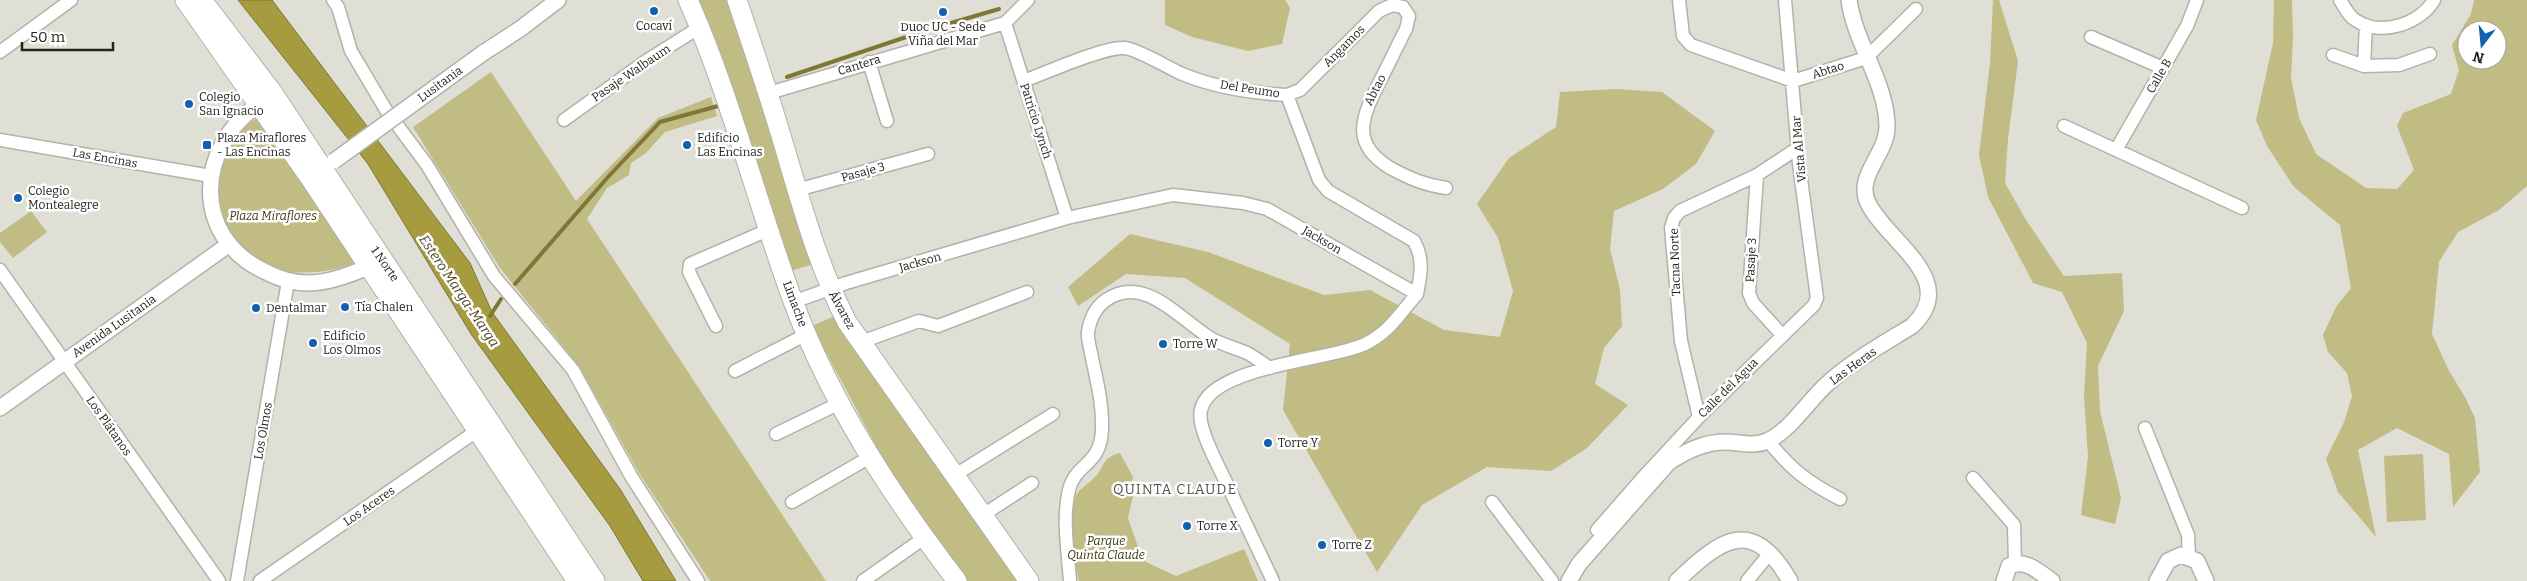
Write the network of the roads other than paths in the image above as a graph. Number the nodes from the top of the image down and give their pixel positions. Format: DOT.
graph roads {
  1 [pos="71,0"];
  2 [pos="186,0"];
  3 [pos="202,0"];
  4 [pos="333,0"];
  5 [pos="558,0"];
  6 [pos="688,0"];
  7 [pos="737,0"];
  8 [pos="1028,0"];
  9 [pos="1679,0"];
  10 [pos="1785,0"];
  11 [pos="1849,0"];
  12 [pos="2197,0"];
  13 [pos="2340,0"];
  14 [pos="2434,0"];
  15 [pos="1404,7"];
  16 [pos="1916,9"];
  17 [pos="1005,23"];
  18 [pos="2366,25"];
  19 [pos="700,27"];
  20 [pos="2092,37"];
  21 [pos="0,52"];
  22 [pos="2430,54"];
  23 [pos="2333,55"];
  24 [pos="1866,58"];
  25 [pos="869,62"];
  26 [pos="2364,66"];
  27 [pos="2163,68"];
  28 [pos="1793,80"];
  29 [pos="1024,81"];
  30 [pos="769,93"];
  31 [pos="1287,95"];
  32 [pos="258,104"];
  33 [pos="564,120"];
  34 [pos="887,121"];
  35 [pos="2064,126"];
  36 [pos="0,140"];
  37 [pos="306,146"];
  38 [pos="1798,148"];
  39 [pos="2116,150"];
  40 [pos="928,154"];
  41 [pos="322,169"];
  42 [pos="1756,175"];
  43 [pos="211,176"];
  44 [pos="1446,188"];
  45 [pos="797,190"];
  46 [pos="2242,208"];
  47 [pos="1067,218"];
  48 [pos="768,230"];
  49 [pos="228,245"];
  50 [pos="376,262"];
  51 [pos="0,270"];
  52 [pos="288,281"];
  53 [pos="830,288"];
  54 [pos="1027,292"];
  55 [pos="1417,294"];
  56 [pos="1817,298"];
  57 [pos="793,302"];
  58 [pos="716,326"];
  59 [pos="807,334"];
  60 [pos="1782,334"];
  61 [pos="861,342"];
  62 [pos="64,361"];
  63 [pos="1270,368"];
  64 [pos="735,371"];
  65 [pos="840,402"];
  66 [pos="0,408"];
  67 [pos="1054,414"];
  68 [pos="1700,417"];
  69 [pos="2145,428"];
  70 [pos="478,430"];
  71 [pos="776,434"];
  72 [pos="1768,441"];
  73 [pos="870,457"];
  74 [pos="955,475"];
  75 [pos="1648,478"];
  76 [pos="1973,478"];
  77 [pos="1032,482"];
  78 [pos="1840,499"];
  79 [pos="792,502"];
  80 [pos="1492,502"];
  81 [pos="983,515"];
  82 [pos="1597,530"];
  83 [pos="924,538"];
  84 [pos="1770,554"];
  85 [pos="2189,556"];
  86 [pos="2015,563"];
  87 [pos="219,581"];
  88 [pos="237,581"];
  89 [pos="260,581"];
  90 [pos="577,581"];
  91 [pos="596,581"];
  92 [pos="698,581"];
  93 [pos="863,581"];
  94 [pos="957,581"];
  95 [pos="1028,581"];
  96 [pos="1070,581"];
  97 [pos="1273,581"];
  98 [pos="1552,581"];
  99 [pos="1569,581"];
  100 [pos="1677,581"];
  101 [pos="1747,581"];
  102 [pos="1790,581"];
  103 [pos="2004,581"];
  104 [pos="2052,581"];
  105 [pos="2157,581"];
  106 [pos="2206,581"];
  1 -- 21 [label="street"];
  2 -- 32 [label="main road, 1 Norte"];
  3 -- 37 [label="main road, 1 Norte"];
  4 -- 92 [label="street"];
  5 -- 41 [label="street, Lusitania, bridge"];
  6 -- 19 [label="main road, Limache"];
  7 -- 30 [label="main road, Álvarez"];
  8 -- 17 [label="street, Cantera"];
  9 -- 28 [label="street"];
  10 -- 28 [label="street, Vista Al Mar"];
  11 -- 24 [label="street"];
  12 -- 27 [label="street, Calle B"];
  13 -- 18 [label="street"];
  14 -- 18 [label="street"];
  15 -- 31 [label="street, Angamos"];
  15 -- 44 [label="street, Abtao"];
  16 -- 24 [label="street, Abtao"];
  17 -- 25 [label="street, Cantera"];
  17 -- 29 [label="street, Patricio Lynch"];
  18 -- 26 [label="street"];
  19 -- 33 [label="street, Pasaje Walbaum"];
  19 -- 48 [label="main road, Limache"];
  20 -- 27 [label="street"];
  22 -- 26 [label="street"];
  23 -- 26 [label="street"];
  24 -- 28 [label="street, Abtao"];
  24 -- 72 [label="street, Las Heras"];
  25 -- 30 [label="street, Cantera"];
  25 -- 34 [label="street"];
  27 -- 39 [label="street, Calle B"];
  28 -- 38 [label="street, Vista Al Mar"];
  29 -- 31 [label="street, Del Peumo"];
  29 -- 47 [label="street, Patricio Lynch"];
  30 -- 45 [label="main road, Álvarez"];
  31 -- 55 [label="street, Del Peumo"];
  32 -- 37 [label="main road"];
  32 -- 41 [label="main road, 1 Norte"];
  32 -- 43 [label="street"];
  35 -- 39 [label="street"];
  36 -- 43 [label="street, Las Encinas"];
  37 -- 41 [label="main road, 1 Norte"];
  38 -- 42 [label="street, Tacna Norte"];
  38 -- 56 [label="street, Vista Al Mar"];
  39 -- 46 [label="street"];
  40 -- 45 [label="street, Pasaje 3"];
  41 -- 50 [label="main road, 1 Norte"];
  42 -- 60 [label="street, Pasaje 3"];
  42 -- 68 [label="street, Tacna Norte"];
  43 -- 49 [label="street"];
  45 -- 53 [label="main road, Álvarez"];
  47 -- 53 [label="street, Jackson"];
  47 -- 55 [label="street, Jackson"];
  48 -- 57 [label="main road, Limache"];
  48 -- 58 [label="street"];
  49 -- 52 [label="street"];
  49 -- 62 [label="street, Avenida Lusitania"];
  50 -- 52 [label="street"];
  50 -- 70 [label="main road, 1 Norte"];
  50 -- 91 [label="main road, 1 Norte"];
  51 -- 62 [label="street, Los Plátanos"];
  52 -- 88 [label="street, Los Olmos"];
  53 -- 57 [label="street, Jackson"];
  53 -- 61 [label="main road, Álvarez"];
  54 -- 61 [label="street"];
  55 -- 63 [label="street"];
  56 -- 60 [label="street, Calle del Agua"];
  57 -- 59 [label="main road, Limache"];
  59 -- 64 [label="street"];
  59 -- 65 [label="main road, Limache"];
  60 -- 68 [label="street, Calle del Agua"];
  61 -- 74 [label="main road, Álvarez"];
  62 -- 66 [label="street, Avenida Lusitania"];
  62 -- 87 [label="street, Los Plátanos"];
  63 -- 96 [label="street"];
  63 -- 97 [label="street"];
  65 -- 71 [label="street"];
  65 -- 73 [label="main road, Limache"];
  67 -- 74 [label="street"];
  68 -- 75 [label="street, Calle del Agua"];
  69 -- 85 [label="street"];
  70 -- 89 [label="street, Los Aceres"];
  70 -- 90 [label="main road, 1 Norte"];
  72 -- 75 [label="street"];
  72 -- 78 [label="street"];
  73 -- 79 [label="street"];
  73 -- 83 [label="main road, Limache"];
  74 -- 81 [label="main road, Álvarez"];
  75 -- 82 [label="street"];
  75 -- 99 [label="street"];
  76 -- 86 [label="street"];
  77 -- 81 [label="street"];
  80 -- 98 [label="street"];
  81 -- 95 [label="main road, Álvarez"];
  83 -- 93 [label="street"];
  83 -- 94 [label="main road, Limache"];
  84 -- 100 [label="street"];
  84 -- 101 [label="street"];
  84 -- 102 [label="street"];
  85 -- 105 [label="street"];
  85 -- 106 [label="street"];
  86 -- 103 [label="street"];
  86 -- 104 [label="street"];
}
